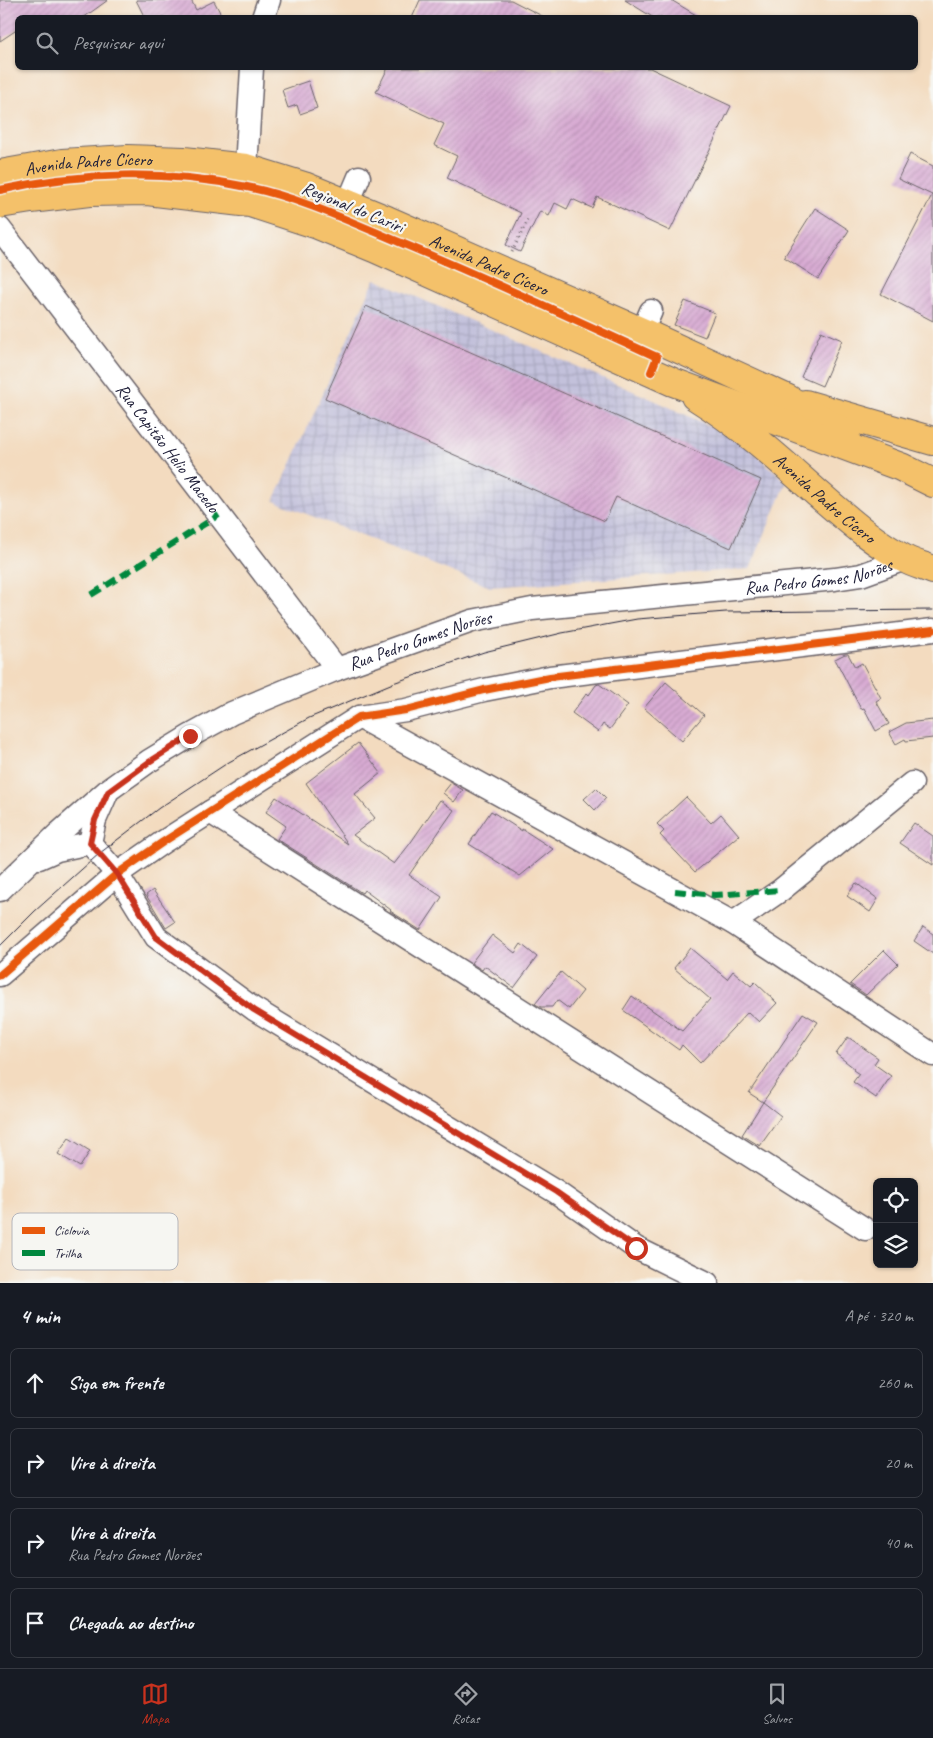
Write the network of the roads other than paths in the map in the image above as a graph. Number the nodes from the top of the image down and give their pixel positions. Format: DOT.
graph roads {
  1 [pos="269,0"];
  2 [pos="264,15"];
  3 [pos="252,70"];
  4 [pos="246,168"];
  5 [pos="0,174"];
  6 [pos="359,177"];
  7 [pos="348,203"];
  8 [pos="0,204"];
  9 [pos="0,228"];
  10 [pos="673,382"];
  11 [pos="788,399"];
  12 [pos="933,441"];
  13 [pos="901,468"];
  14 [pos="933,483"];
  15 [pos="905,559"];
  16 [pos="933,570"];
  17 [pos="933,630"];
  18 [pos="337,669"];
  19 [pos="359,716"];
  20 [pos="912,783"];
  21 [pos="108,792"];
  22 [pos="210,812"];
  23 [pos="90,843"];
  24 [pos="30,862"];
  25 [pos="117,874"];
  26 [pos="0,890"];
  27 [pos="733,923"];
  28 [pos="0,975"];
  29 [pos="933,1055"];
  30 [pos="865,1228"];
  31 [pos="707,1283"];
  1 -- 2 [label="street"];
  3 -- 4 [label="street"];
  4 -- 5 [label="main road, Avenida Padre Cícero"];
  4 -- 7 [label="main road, Avenida Padre Cícero"];
  6 -- 7 [label="street"];
  7 -- 11 [label="main road, Avenida Padre Cícero"];
  8 -- 10 [label="main road, Avenida Padre Cícero"];
  9 -- 18 [label="street, Rua Capitão Helio Macedo"];
  10 -- 13 [label="main road, Avenida Padre Cícero"];
  10 -- 15 [label="main road, Avenida Padre Cícero"];
  11 -- 12 [label="main road, Avenida Padre Cícero"];
  11 -- 13 [label="main road, Avenida Padre Cícero"];
  13 -- 14 [label="main road, Avenida Padre Cícero"];
  15 -- 16 [label="main road, Avenida Padre Cícero"];
  15 -- 18 [label="street, Rua Pedro Gomes Norões"];
  17 -- 19 [label="street"];
  18 -- 21 [label="street, Rua Pedro Gomes Norões"];
  19 -- 22 [label="street"];
  19 -- 27 [label="street"];
  20 -- 27 [label="street"];
  21 -- 23 [label="street"];
  21 -- 24 [label="street, Rua Pedro Gomes Norões"];
  22 -- 25 [label="street"];
  22 -- 30 [label="street"];
  23 -- 24 [label="street"];
  23 -- 25 [label="street"];
  24 -- 26 [label="street, Rua Pedro Gomes Norões"];
  25 -- 28 [label="street"];
  25 -- 31 [label="street"];
  27 -- 29 [label="street"];
}
